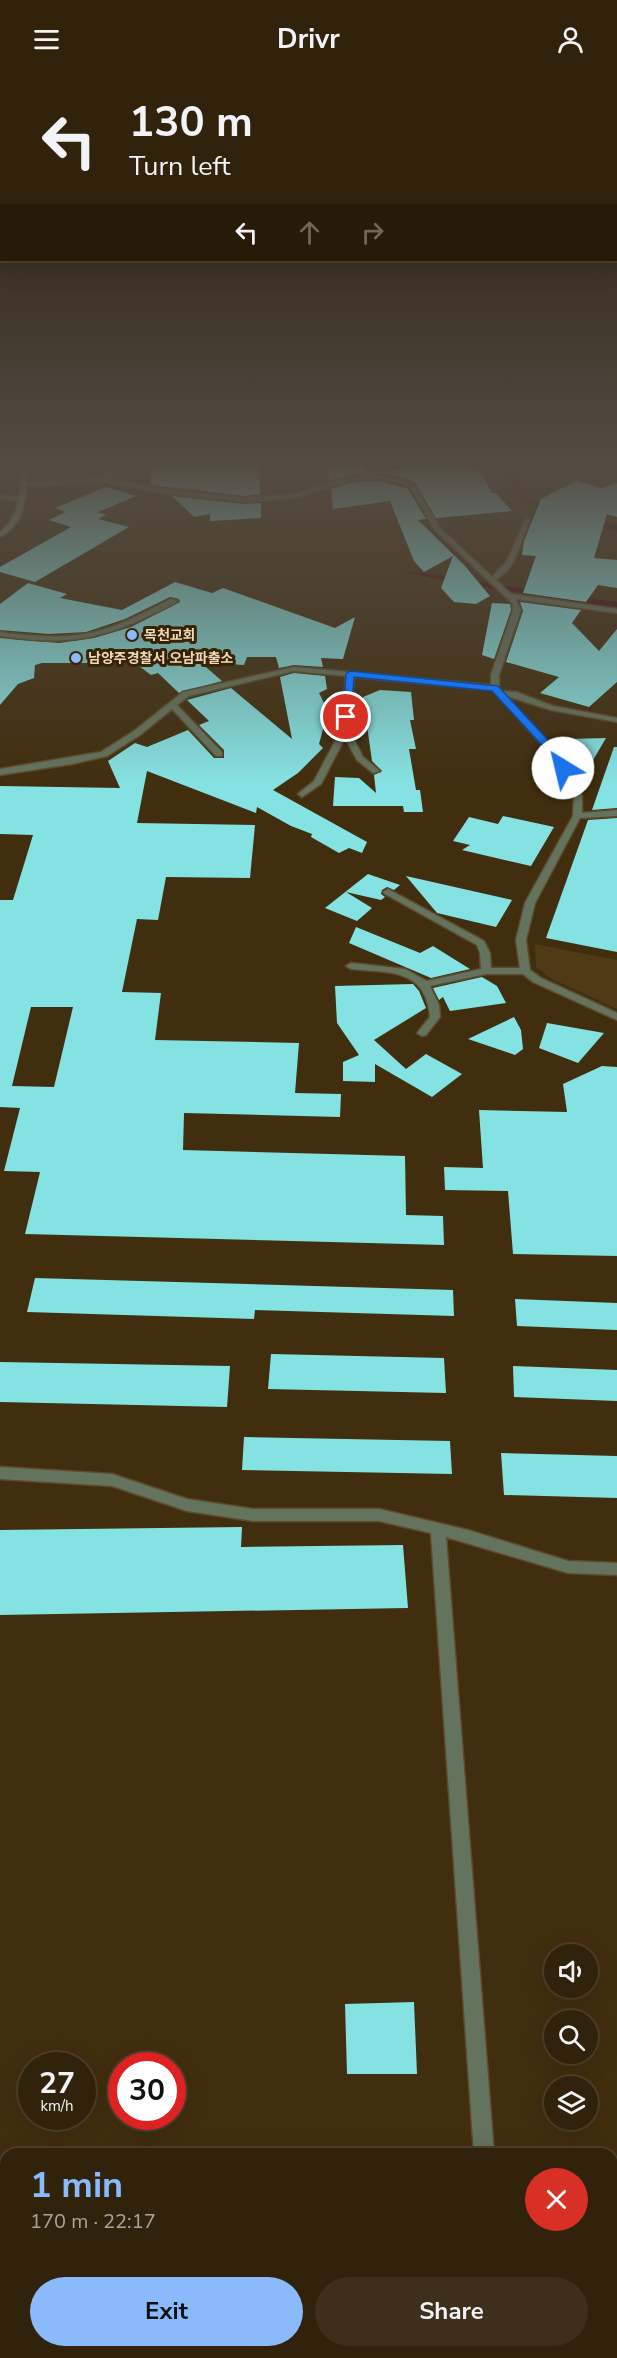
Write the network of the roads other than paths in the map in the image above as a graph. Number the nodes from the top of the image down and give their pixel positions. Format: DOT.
graph roads {
  1 [pos="481,569"];
  2 [pos="506,569"];
  3 [pos="493,581"];
  4 [pos="508,596"];
  5 [pos="174,601"];
  6 [pos="617,611"];
  7 [pos="0,634"];
  8 [pos="350,674"];
  9 [pos="497,690"];
  10 [pos="172,705"];
  11 [pos="617,720"];
  12 [pos="345,730"];
  13 [pos="219,754"];
  14 [pos="376,771"];
  15 [pos="0,772"];
  16 [pos="302,794"];
  17 [pos="617,813"];
  18 [pos="577,816"];
  19 [pos="388,892"];
  20 [pos="351,966"];
  21 [pos="486,971"];
  22 [pos="525,971"];
  23 [pos="424,984"];
  24 [pos="617,1017"];
  25 [pos="422,1033"];
  26 [pos="0,1473"];
  27 [pos="438,1529"];
  28 [pos="617,1569"];
  29 [pos="484,2148"];
  1 -- 3 [label="street"];
  2 -- 3 [label="street"];
  3 -- 4 [label="street"];
  4 -- 6 [label="street"];
  4 -- 9 [label="street"];
  5 -- 7 [label="street"];
  8 -- 9 [label="street"];
  8 -- 10 [label="street"];
  8 -- 12 [label="street"];
  9 -- 11 [label="street"];
  9 -- 18 [label="street"];
  10 -- 13 [label="street"];
  10 -- 15 [label="street"];
  12 -- 14 [label="street"];
  12 -- 16 [label="street"];
  17 -- 18 [label="street"];
  18 -- 22 [label="street"];
  19 -- 21 [label="street"];
  20 -- 23 [label="street"];
  21 -- 22 [label="street"];
  21 -- 23 [label="street"];
  22 -- 24 [label="street"];
  23 -- 25 [label="street"];
  26 -- 27 [label="street"];
  27 -- 28 [label="street"];
  27 -- 29 [label="street"];
}
